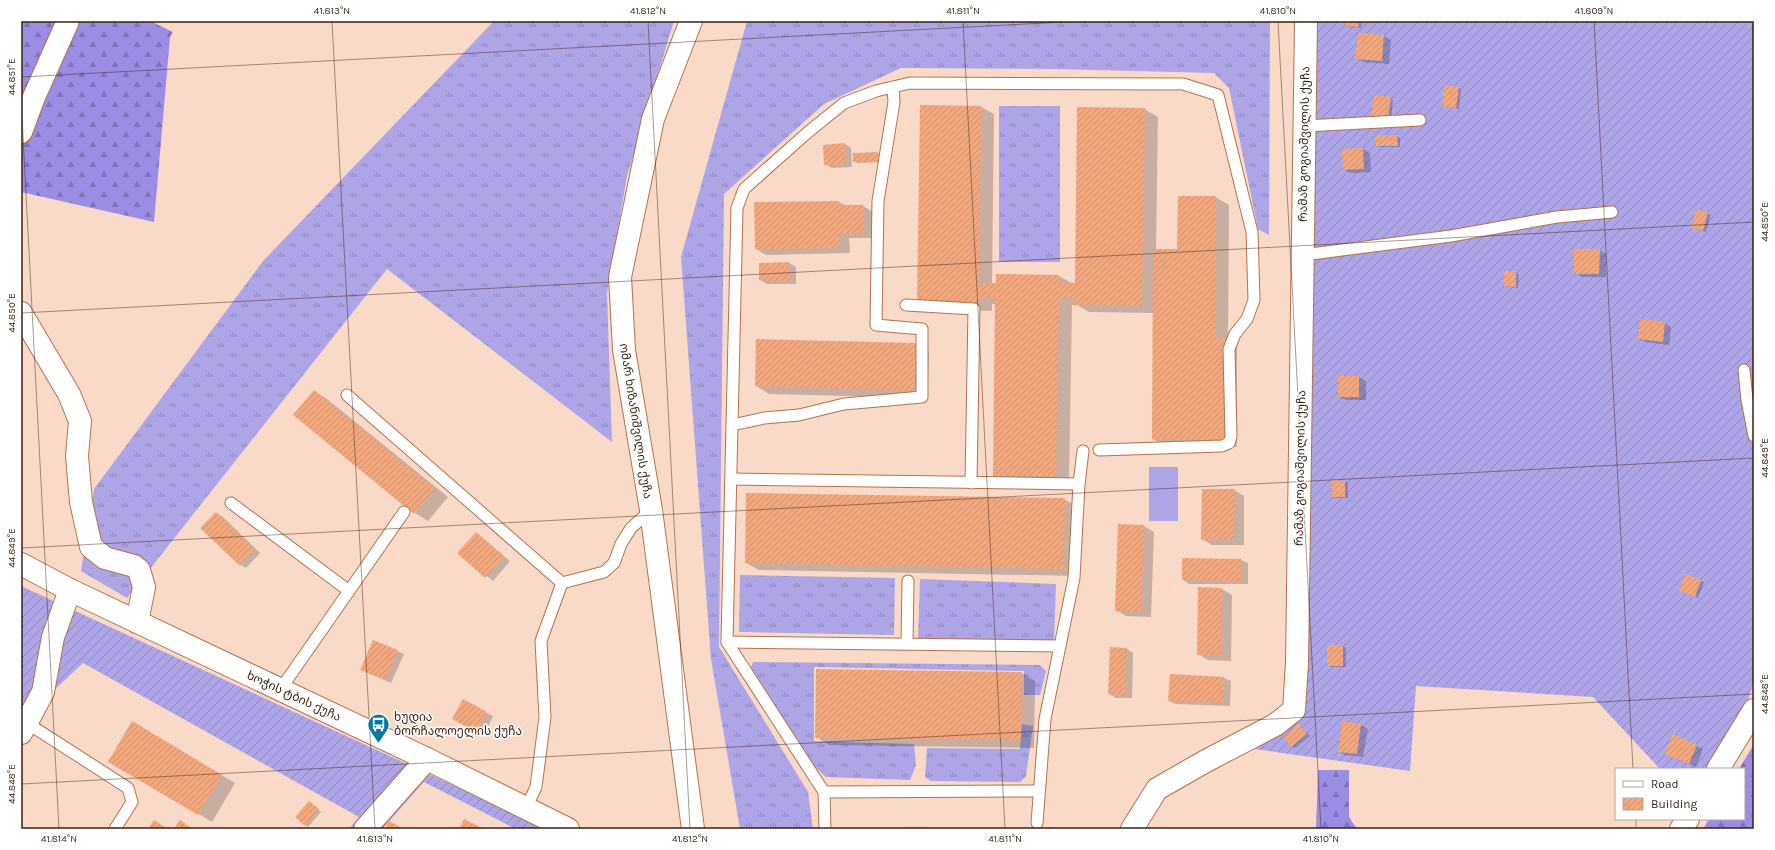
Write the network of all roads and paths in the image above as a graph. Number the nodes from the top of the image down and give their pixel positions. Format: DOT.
graph roads {
  1 [pos="68,21"];
  2 [pos="691,21"];
  3 [pos="1306,21"];
  4 [pos="893,87"];
  5 [pos="1420,120"];
  6 [pos="1304,126"];
  7 [pos="21,132"];
  8 [pos="1612,212"];
  9 [pos="1303,255"];
  10 [pos="906,305"];
  11 [pos="21,313"];
  12 [pos="1744,370"];
  13 [pos="347,395"];
  14 [pos="732,425"];
  15 [pos="1754,436"];
  16 [pos="1099,450"];
  17 [pos="1083,451"];
  18 [pos="731,479"];
  19 [pos="971,483"];
  20 [pos="1079,484"];
  21 [pos="231,503"];
  22 [pos="651,510"];
  23 [pos="404,512"];
  24 [pos="21,564"];
  25 [pos="908,581"];
  26 [pos="562,583"];
  27 [pos="70,590"];
  28 [pos="349,591"];
  29 [pos="137,622"];
  30 [pos="727,642"];
  31 [pos="907,644"];
  32 [pos="1060,646"];
  33 [pos="280,690"];
  34 [pos="1754,710"];
  35 [pos="24,728"];
  36 [pos="427,759"];
  37 [pos="1719,768"];
  38 [pos="1038,791"];
  39 [pos="824,792"];
  40 [pos="526,808"];
  41 [pos="1687,820"];
  42 [pos="1037,823"];
  43 [pos="115,829"];
  44 [pos="365,829"];
  45 [pos="568,829"];
  46 [pos="694,829"];
  47 [pos="825,829"];
  48 [pos="1132,829"];
  49 [pos="1681,829"];
  1 -- 7 [label="street"];
  2 -- 22 [label="street, ომარ ხიზანიშვილის ქუჩა"];
  3 -- 6 [label="street, რამაზ გოგიაშვილის ქუჩა"];
  4 -- 14 [label="lane"];
  4 -- 14 [label="lane"];
  4 -- 16 [label="lane"];
  5 -- 6 [label="lane"];
  6 -- 9 [label="street, რამაზ გოგიაშვილის ქუჩა"];
  8 -- 9 [label="lane"];
  9 -- 48 [label="street, რამაზ გოგიაშვილის ქუჩა"];
  10 -- 19 [label="lane"];
  11 -- 29 [label="street"];
  12 -- 15 [label="lane"];
  13 -- 26 [label="lane"];
  14 -- 18 [label="lane"];
  17 -- 20 [label="lane"];
  18 -- 19 [label="lane"];
  18 -- 30 [label="lane"];
  19 -- 20 [label="lane"];
  20 -- 32 [label="lane"];
  21 -- 28 [label="lane"];
  22 -- 26 [label="lane"];
  22 -- 46 [label="street, ომარ ხიზანიშვილის ქუჩა"];
  23 -- 28 [label="lane"];
  24 -- 27 [label="street, ხოჭის ტბის ქუჩა"];
  25 -- 31 [label="lane"];
  26 -- 40 [label="lane"];
  27 -- 29 [label="street, ხოჭის ტბის ქუჩა"];
  27 -- 35 [label="street"];
  28 -- 33 [label="lane"];
  29 -- 33 [label="street, ხოჭის ტბის ქუჩა"];
  30 -- 31 [label="lane"];
  30 -- 39 [label="lane"];
  31 -- 32 [label="lane"];
  32 -- 38 [label="lane"];
  33 -- 36 [label="street, ხოჭის ტბის ქუჩა"];
  34 -- 37 [label="street"];
  35 -- 43 [label="lane"];
  36 -- 40 [label="street, ხოჭის ტბის ქუჩა"];
  36 -- 44 [label="street"];
  38 -- 39 [label="lane"];
  38 -- 42 [label="lane"];
  39 -- 47 [label="lane"];
  40 -- 45 [label="street, ხოჭის ტბის ქუჩა"];
  41 -- 49 [label="street"];
}
